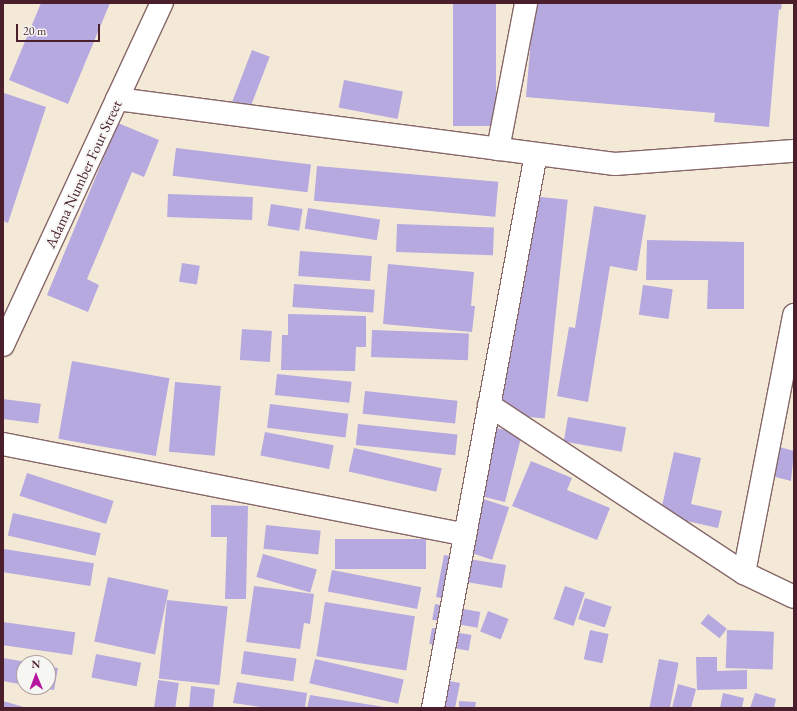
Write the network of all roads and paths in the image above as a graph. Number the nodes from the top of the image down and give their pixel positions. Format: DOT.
graph roads {
  1 [pos="162,3"];
  2 [pos="526,3"];
  3 [pos="117,99"];
  4 [pos="498,149"];
  5 [pos="794,151"];
  6 [pos="536,154"];
  7 [pos="794,315"];
  8 [pos="3,345"];
  9 [pos="489,405"];
  10 [pos="3,444"];
  11 [pos="465,535"];
  12 [pos="744,573"];
  13 [pos="794,597"];
  14 [pos="433,708"];
  1 -- 3 [label="street, Adama Number Four Street"];
  2 -- 4 [label="street"];
  3 -- 4 [label="street"];
  3 -- 8 [label="street, Adama Number Four Street"];
  4 -- 6 [label="street"];
  5 -- 6 [label="street"];
  6 -- 9 [label="street"];
  7 -- 12 [label="street"];
  9 -- 11 [label="street"];
  9 -- 12 [label="street"];
  10 -- 11 [label="street"];
  11 -- 14 [label="street"];
  12 -- 13 [label="street"];
}
